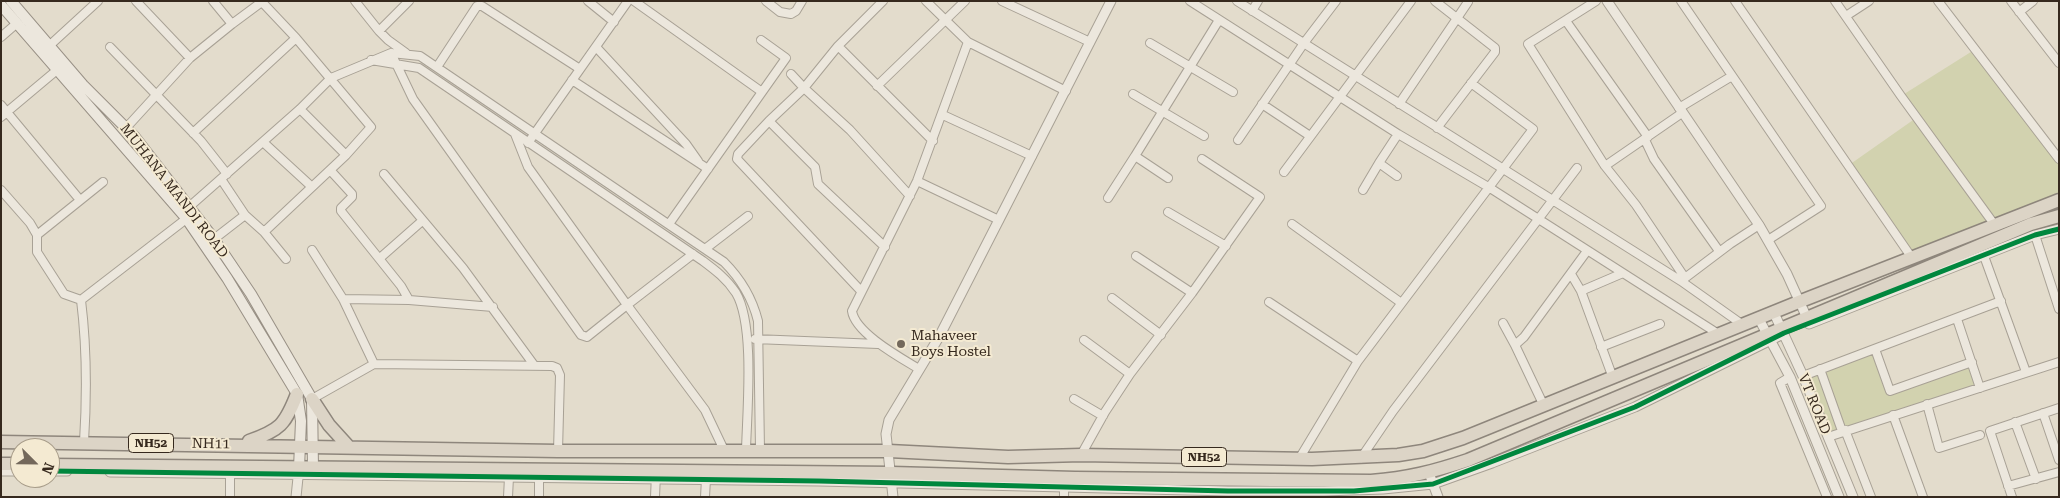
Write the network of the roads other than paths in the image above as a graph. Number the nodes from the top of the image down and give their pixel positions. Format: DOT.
graph roads {
  1 [pos="11,1"];
  2 [pos="85,1"];
  3 [pos="98,1"];
  4 [pos="136,1"];
  5 [pos="214,1"];
  6 [pos="263,1"];
  7 [pos="355,1"];
  8 [pos="409,1"];
  9 [pos="588,1"];
  10 [pos="628,1"];
  11 [pos="634,1"];
  12 [pos="766,1"];
  13 [pos="802,1"];
  14 [pos="884,1"];
  15 [pos="926,1"];
  16 [pos="965,1"];
  17 [pos="1002,1"];
  18 [pos="1111,1"];
  19 [pos="1190,1"];
  20 [pos="1237,1"];
  21 [pos="1258,1"];
  22 [pos="1336,1"];
  23 [pos="1411,1"];
  24 [pos="1435,1"];
  25 [pos="1596,1"];
  26 [pos="1607,1"];
  27 [pos="1681,1"];
  28 [pos="1735,1"];
  29 [pos="1836,1"];
  30 [pos="1868,1"];
  31 [pos="1938,1"];
  32 [pos="2011,1"];
  33 [pos="2033,1"];
  34 [pos="1468,2"];
  35 [pos="1,5"];
  36 [pos="91,8"];
  37 [pos="1252,11"];
  38 [pos="2019,12"];
  39 [pos="1846,16"];
  40 [pos="1457,19"];
  41 [pos="947,20"];
  42 [pos="1220,20"];
  43 [pos="1566,21"];
  44 [pos="614,22"];
  45 [pos="16,24"];
  46 [pos="232,24"];
  47 [pos="379,30"];
  48 [pos="1,37"];
  49 [pos="296,38"];
  50 [pos="761,40"];
  51 [pos="968,42"];
  52 [pos="1090,42"];
  53 [pos="1150,43"];
  54 [pos="1304,43"];
  55 [pos="49,46"];
  56 [pos="838,46"];
  57 [pos="110,47"];
  58 [pos="596,47"];
  59 [pos="391,53"];
  60 [pos="408,54"];
  61 [pos="190,58"];
  62 [pos="371,60"];
  63 [pos="396,63"];
  64 [pos="2059,63"];
  65 [pos="1288,65"];
  66 [pos="437,67"];
  67 [pos="1191,67"];
  68 [pos="580,69"];
  69 [pos="57,70"];
  70 [pos="791,74"];
  71 [pos="1356,76"];
  72 [pos="1732,76"];
  73 [pos="331,78"];
  74 [pos="572,80"];
  75 [pos="1471,83"];
  76 [pos="877,86"];
  77 [pos="804,88"];
  78 [pos="1066,91"];
  79 [pos="762,92"];
  80 [pos="1233,92"];
  81 [pos="1133,94"];
  82 [pos="155,95"];
  83 [pos="1340,97"];
  84 [pos="1262,104"];
  85 [pos="1399,104"];
  86 [pos="1,105"];
  87 [pos="300,109"];
  88 [pos="1680,110"];
  89 [pos="1163,111"];
  90 [pos="4,114"];
  91 [pos="943,115"];
  92 [pos="769,121"];
  93 [pos="126,128"];
  94 [pos="1437,128"];
  95 [pos="535,132"];
  96 [pos="193,133"];
  97 [pos="515,134"];
  98 [pos="1398,134"];
  99 [pos="134,136"];
  100 [pos="1204,136"];
  101 [pos="1310,136"];
  102 [pos="1647,138"];
  103 [pos="933,140"];
  104 [pos="1238,140"];
  105 [pos="264,142"];
  106 [pos="528,143"];
  107 [pos="124,146"];
  108 [pos="346,155"];
  109 [pos="1032,156"];
  110 [pos="1135,156"];
  111 [pos="2059,159"];
  112 [pos="1202,160"];
  113 [pos="1379,162"];
  114 [pos="699,163"];
  115 [pos="1605,166"];
  116 [pos="1578,168"];
  117 [pos="708,169"];
  118 [pos="330,170"];
  119 [pos="1503,170"];
  120 [pos="1284,172"];
  121 [pos="384,174"];
  122 [pos="224,176"];
  123 [pos="1397,176"];
  124 [pos="1168,178"];
  125 [pos="917,181"];
  126 [pos="103,182"];
  127 [pos="312,186"];
  128 [pos="1490,188"];
  129 [pos="1,190"];
  130 [pos="1363,190"];
  131 [pos="910,196"];
  132 [pos="1108,198"];
  133 [pos="80,200"];
  134 [pos="2059,200"];
  135 [pos="1552,201"];
  136 [pos="1168,212"];
  137 [pos="189,213"];
  138 [pos="245,215"];
  139 [pos="748,216"];
  140 [pos="2059,216"];
  141 [pos="1538,219"];
  142 [pos="999,220"];
  143 [pos="422,221"];
  144 [pos="669,224"];
  145 [pos="1292,224"];
  146 [pos="1994,224"];
  147 [pos="1759,225"];
  148 [pos="2059,229"];
  149 [pos="264,232"];
  150 [pos="37,235"];
  151 [pos="2035,235"];
  152 [pos="214,239"];
  153 [pos="1768,240"];
  154 [pos="1226,246"];
  155 [pos="885,247"];
  156 [pos="704,249"];
  157 [pos="312,250"];
  158 [pos="1587,251"];
  159 [pos="1720,251"];
  160 [pos="693,254"];
  161 [pos="1136,256"];
  162 [pos="1984,256"];
  163 [pos="380,258"];
  164 [pos="1912,258"];
  165 [pos="286,260"];
  166 [pos="1622,273"];
  167 [pos="1571,274"];
  168 [pos="1683,279"];
  169 [pos="861,291"];
  170 [pos="1581,291"];
  171 [pos="1192,293"];
  172 [pos="1112,298"];
  173 [pos="343,299"];
  174 [pos="81,300"];
  175 [pos="409,300"];
  176 [pos="1801,301"];
  177 [pos="2001,301"];
  178 [pos="1269,302"];
  179 [pos="1400,302"];
  180 [pos="627,305"];
  181 [pos="493,307"];
  182 [pos="2059,309"];
  183 [pos="1774,312"];
  184 [pos="1759,318"];
  185 [pos="1807,318"];
  186 [pos="1957,318"];
  187 [pos="1503,323"];
  188 [pos="1660,324"];
  189 [pos="1743,325"];
  190 [pos="1783,330"];
  191 [pos="1161,335"];
  192 [pos="1720,335"];
  193 [pos="1769,337"];
  194 [pos="758,338"];
  195 [pos="748,340"];
  196 [pos="1084,340"];
  197 [pos="878,344"];
  198 [pos="1515,345"];
  199 [pos="1601,348"];
  200 [pos="1875,349"];
  201 [pos="1358,361"];
  202 [pos="1972,362"];
  203 [pos="2059,362"];
  204 [pos="374,364"];
  205 [pos="534,365"];
  206 [pos="919,369"];
  207 [pos="1820,369"];
  208 [pos="2026,372"];
  209 [pos="1130,374"];
  210 [pos="1803,376"];
  211 [pos="1613,378"];
  212 [pos="1790,378"];
  213 [pos="1980,388"];
  214 [pos="297,394"];
  215 [pos="312,399"];
  216 [pos="1074,399"];
  217 [pos="1927,404"];
  218 [pos="1544,406"];
  219 [pos="2059,408"];
  220 [pos="2043,413"];
  221 [pos="1893,415"];
  222 [pos="1102,416"];
  223 [pos="2015,422"];
  224 [pos="1844,431"];
  225 [pos="1980,435"];
  226 [pos="1828,437"];
  227 [pos="1,442"];
  228 [pos="84,442"];
  229 [pos="242,444"];
  230 [pos="307,445"];
  231 [pos="348,446"];
  232 [pos="558,450"];
  233 [pos="724,450"];
  234 [pos="746,450"];
  235 [pos="760,450"];
  236 [pos="889,451"];
  237 [pos="1081,455"];
  238 [pos="1361,458"];
  239 [pos="1299,459"];
  240 [pos="2059,460"];
  241 [pos="60,465"];
  242 [pos="60,471"];
  243 [pos="298,471"];
  244 [pos="312,471"];
  245 [pos="2059,472"];
  246 [pos="230,473"];
  247 [pos="656,475"];
  248 [pos="509,477"];
  249 [pos="540,477"];
  250 [pos="706,479"];
  251 [pos="892,479"];
  252 [pos="1431,479"];
  253 [pos="2036,479"];
  254 [pos="1064,486"];
  255 [pos="2008,486"];
  256 [pos="1123,492"];
  257 [pos="296,493"];
  258 [pos="1228,494"];
  259 [pos="1354,494"];
  260 [pos="2009,496"];
  261 [pos="230,497"];
  262 [pos="508,497"];
  263 [pos="539,497"];
  264 [pos="654,497"];
  265 [pos="705,497"];
  266 [pos="893,497"];
  267 [pos="1064,497"];
  268 [pos="1438,497"];
  269 [pos="1827,497"];
  270 [pos="1839,497"];
  271 [pos="1853,497"];
  272 [pos="1872,497"];
  273 [pos="1923,497"];
  1 -- 55 [label="main road, MUHANA MANDI ROAD"];
  2 -- 36 [label="street"];
  3 -- 36 [label="street"];
  4 -- 61 [label="street"];
  5 -- 46 [label="street"];
  6 -- 46 [label="street"];
  6 -- 49 [label="street"];
  7 -- 47 [label="street"];
  8 -- 47 [label="street"];
  9 -- 44 [label="street"];
  10 -- 44 [label="street"];
  11 -- 79 [label="street"];
  12 -- 13 [label="street"];
  14 -- 56 [label="street"];
  15 -- 41 [label="street"];
  16 -- 41 [label="street"];
  17 -- 52 [label="street"];
  18 -- 52 [label="street"];
  19 -- 42 [label="street"];
  20 -- 37 [label="street"];
  21 -- 37 [label="street"];
  22 -- 54 [label="street"];
  23 -- 71 [label="street"];
  24 -- 40 [label="street"];
  25 -- 43 [label="street"];
  26 -- 88 [label="street"];
  27 -- 72 [label="street"];
  28 -- 164 [label="street"];
  29 -- 39 [label="street"];
  30 -- 39 [label="street"];
  31 -- 111 [label="street"];
  32 -- 38 [label="street"];
  33 -- 38 [label="street"];
  34 -- 40 [label="street"];
  35 -- 45 [label="main road"];
  36 -- 55 [label="street"];
  37 -- 54 [label="street"];
  38 -- 64 [label="street"];
  39 -- 146 [label="street"];
  40 -- 75 [label="street"];
  40 -- 85 [label="street"];
  41 -- 51 [label="street"];
  41 -- 76 [label="street"];
  42 -- 65 [label="street"];
  42 -- 67 [label="street"];
  43 -- 102 [label="street"];
  43 -- 115 [label="street"];
  44 -- 58 [label="street"];
  45 -- 48 [label="street"];
  45 -- 69 [label="main road"];
  46 -- 61 [label="street"];
  47 -- 60 [label="street"];
  49 -- 73 [label="street"];
  49 -- 96 [label="street"];
  50 -- 79 [label="street"];
  51 -- 78 [label="street"];
  51 -- 91 [label="street"];
  52 -- 78 [label="street"];
  53 -- 67 [label="street"];
  54 -- 65 [label="street"];
  54 -- 71 [label="street"];
  55 -- 93 [label="main road, MUHANA MANDI ROAD"];
  56 -- 76 [label="street"];
  56 -- 77 [label="street"];
  57 -- 82 [label="street"];
  58 -- 68 [label="street"];
  58 -- 114 [label="street"];
  59 -- 60 [label="street"];
  59 -- 62 [label="street"];
  59 -- 63 [label="street"];
  60 -- 66 [label="street"];
  61 -- 82 [label="street"];
  62 -- 63 [label="street"];
  62 -- 73 [label="street"];
  63 -- 97 [label="street"];
  63 -- 180 [label="street"];
  65 -- 83 [label="street"];
  65 -- 84 [label="street"];
  66 -- 68 [label="street"];
  66 -- 95 [label="street"];
  67 -- 80 [label="street"];
  67 -- 89 [label="street"];
  68 -- 74 [label="street"];
  69 -- 90 [label="street"];
  69 -- 107 [label="main road"];
  70 -- 77 [label="street"];
  71 -- 83 [label="street"];
  71 -- 85 [label="street"];
  72 -- 88 [label="street"];
  72 -- 153 [label="street"];
  73 -- 87 [label="street"];
  73 -- 108 [label="street"];
  74 -- 95 [label="street"];
  74 -- 114 [label="street"];
  75 -- 94 [label="street"];
  75 -- 119 [label="street"];
  76 -- 103 [label="street"];
  77 -- 92 [label="street"];
  77 -- 131 [label="street"];
  78 -- 109 [label="street"];
  79 -- 117 [label="street"];
  81 -- 89 [label="street"];
  82 -- 93 [label="street"];
  82 -- 96 [label="street"];
  83 -- 98 [label="street"];
  83 -- 101 [label="street"];
  84 -- 101 [label="street"];
  84 -- 104 [label="street"];
  85 -- 94 [label="street"];
  86 -- 90 [label="street"];
  87 -- 105 [label="street"];
  87 -- 108 [label="street"];
  88 -- 102 [label="street"];
  88 -- 147 [label="street"];
  89 -- 100 [label="street"];
  89 -- 110 [label="street"];
  90 -- 133 [label="street"];
  91 -- 103 [label="street"];
  91 -- 109 [label="street"];
  92 -- 155 [label="street"];
  92 -- 169 [label="street"];
  93 -- 99 [label="main road, MUHANA MANDI ROAD"];
  94 -- 119 [label="street"];
  95 -- 106 [label="street"];
  95 -- 144 [label="street"];
  96 -- 122 [label="street"];
  97 -- 106 [label="street"];
  97 -- 180 [label="street"];
  98 -- 113 [label="street"];
  98 -- 128 [label="street"];
  99 -- 107 [label="street"];
  99 -- 137 [label="main road, MUHANA MANDI ROAD"];
  101 -- 120 [label="street"];
  102 -- 115 [label="street"];
  102 -- 159 [label="street"];
  103 -- 125 [label="street"];
  105 -- 122 [label="street"];
  105 -- 127 [label="street"];
  106 -- 160 [label="street"];
  107 -- 137 [label="main road"];
  108 -- 118 [label="street"];
  109 -- 142 [label="street"];
  110 -- 124 [label="street"];
  110 -- 132 [label="street"];
  112 -- 154 [label="street"];
  113 -- 123 [label="street"];
  113 -- 130 [label="street"];
  114 -- 117 [label="street"];
  115 -- 168 [label="street"];
  116 -- 135 [label="street"];
  117 -- 144 [label="street"];
  118 -- 127 [label="street"];
  118 -- 163 [label="street"];
  119 -- 128 [label="street"];
  119 -- 135 [label="street"];
  121 -- 143 [label="street"];
  122 -- 137 [label="street"];
  122 -- 138 [label="street"];
  125 -- 131 [label="street"];
  125 -- 142 [label="street"];
  126 -- 133 [label="street"];
  127 -- 149 [label="street"];
  128 -- 141 [label="street"];
  128 -- 179 [label="street"];
  129 -- 150 [label="street"];
  131 -- 155 [label="street"];
  133 -- 150 [label="street"];
  134 -- 146 [label="highway, NH52"];
  135 -- 141 [label="street"];
  135 -- 168 [label="street"];
  136 -- 154 [label="street"];
  137 -- 152 [label="main road, MUHANA MANDI ROAD"];
  137 -- 174 [label="street"];
  137 -- 214 [label="main road"];
  138 -- 149 [label="street"];
  138 -- 152 [label="street"];
  139 -- 156 [label="street"];
  140 -- 185 [label="highway, NH52"];
  141 -- 158 [label="street"];
  141 -- 238 [label="street"];
  142 -- 206 [label="street"];
  143 -- 163 [label="street"];
  143 -- 181 [label="street"];
  144 -- 156 [label="street"];
  145 -- 179 [label="street"];
  146 -- 164 [label="highway, NH52"];
  147 -- 153 [label="street"];
  147 -- 159 [label="street"];
  148 -- 151 [label="street"];
  149 -- 165 [label="street"];
  150 -- 174 [label="street"];
  151 -- 162 [label="street"];
  151 -- 182 [label="street"];
  152 -- 215 [label="main road, MUHANA MANDI ROAD"];
  153 -- 176 [label="street"];
  154 -- 171 [label="street"];
  155 -- 169 [label="street"];
  156 -- 194 [label="street"];
  157 -- 173 [label="street"];
  158 -- 166 [label="street"];
  158 -- 167 [label="street"];
  159 -- 168 [label="street"];
  160 -- 180 [label="street"];
  160 -- 195 [label="street"];
  161 -- 171 [label="street"];
  162 -- 177 [label="street"];
  162 -- 190 [label="street"];
  163 -- 175 [label="street"];
  164 -- 176 [label="highway, NH52"];
  166 -- 170 [label="street"];
  166 -- 192 [label="street"];
  167 -- 170 [label="street"];
  167 -- 198 [label="street"];
  168 -- 189 [label="street"];
  169 -- 197 [label="street"];
  170 -- 199 [label="street"];
  171 -- 191 [label="street"];
  172 -- 191 [label="street"];
  173 -- 175 [label="street"];
  173 -- 204 [label="street"];
  174 -- 228 [label="street"];
  175 -- 181 [label="street"];
  176 -- 183 [label="highway, NH52"];
  176 -- 185 [label="street"];
  177 -- 186 [label="street"];
  177 -- 208 [label="street"];
  178 -- 201 [label="street"];
  179 -- 201 [label="street"];
  180 -- 233 [label="street"];
  181 -- 205 [label="street"];
  183 -- 184 [label="highway, NH52"];
  183 -- 190 [label="street, VT ROAD"];
  184 -- 189 [label="highway, NH52"];
  184 -- 193 [label="street, VT ROAD"];
  185 -- 190 [label="highway, NH52"];
  186 -- 200 [label="street"];
  186 -- 202 [label="street"];
  187 -- 198 [label="street"];
  188 -- 199 [label="street"];
  189 -- 192 [label="highway, NH52"];
  190 -- 193 [label="highway, NH52"];
  190 -- 210 [label="street, VT ROAD"];
  191 -- 209 [label="street"];
  192 -- 211 [label="highway, NH52"];
  193 -- 212 [label="street, VT ROAD"];
  193 -- 252 [label="highway, NH52"];
  194 -- 195 [label="street"];
  194 -- 197 [label="street"];
  194 -- 235 [label="street"];
  195 -- 234 [label="street"];
  196 -- 209 [label="street"];
  197 -- 206 [label="street"];
  198 -- 218 [label="street"];
  199 -- 211 [label="street"];
  200 -- 202 [label="street"];
  200 -- 207 [label="street"];
  201 -- 239 [label="street"];
  202 -- 213 [label="street"];
  203 -- 208 [label="street"];
  204 -- 205 [label="street"];
  204 -- 215 [label="street"];
  205 -- 232 [label="street"];
  206 -- 236 [label="street"];
  207 -- 210 [label="street"];
  207 -- 224 [label="street"];
  208 -- 213 [label="street"];
  209 -- 222 [label="street"];
  210 -- 226 [label="street, VT ROAD"];
  211 -- 218 [label="highway, NH52"];
  212 -- 269 [label="street"];
  212 -- 270 [label="street, VT ROAD"];
  213 -- 217 [label="street"];
  214 -- 229 [label="highway"];
  214 -- 230 [label="main road"];
  215 -- 230 [label="main road"];
  215 -- 231 [label="highway"];
  216 -- 222 [label="street"];
  217 -- 221 [label="street"];
  217 -- 225 [label="street"];
  218 -- 238 [label="highway, NH52"];
  219 -- 220 [label="street"];
  220 -- 223 [label="street"];
  220 -- 240 [label="street"];
  221 -- 224 [label="street"];
  221 -- 273 [label="street"];
  222 -- 237 [label="street"];
  223 -- 253 [label="street"];
  223 -- 255 [label="street"];
  224 -- 226 [label="street"];
  224 -- 272 [label="street"];
  226 -- 271 [label="street, VT ROAD"];
  227 -- 228 [label="highway, NH11 / NH52"];
  228 -- 229 [label="highway, NH11 / NH52"];
  229 -- 230 [label="highway, NH11 / NH52"];
  230 -- 231 [label="highway, NH52"];
  230 -- 243 [label="main road"];
  230 -- 244 [label="main road"];
  231 -- 232 [label="highway, NH52"];
  232 -- 233 [label="highway, NH52"];
  233 -- 234 [label="highway, NH52"];
  234 -- 235 [label="highway, NH52"];
  235 -- 236 [label="highway, NH52"];
  236 -- 237 [label="highway, NH52"];
  236 -- 251 [label="street"];
  237 -- 239 [label="highway, NH52"];
  238 -- 239 [label="highway, NH52"];
  241 -- 243 [label="highway, NH52"];
  242 -- 246 [label="street"];
  243 -- 244 [label="highway, NH52"];
  243 -- 246 [label="street"];
  243 -- 257 [label="street"];
  244 -- 247 [label="highway, NH52"];
  244 -- 248 [label="street"];
  244 -- 257 [label="street"];
  245 -- 253 [label="street"];
  246 -- 261 [label="street"];
  247 -- 249 [label="street"];
  247 -- 250 [label="street"];
  247 -- 251 [label="highway, NH52"];
  247 -- 264 [label="street"];
  248 -- 249 [label="street"];
  248 -- 262 [label="street"];
  249 -- 263 [label="street"];
  250 -- 251 [label="street"];
  250 -- 265 [label="street"];
  251 -- 252 [label="highway, NH52"];
  251 -- 254 [label="street"];
  251 -- 266 [label="street"];
  252 -- 259 [label="street"];
  252 -- 268 [label="street"];
  253 -- 255 [label="street"];
  254 -- 256 [label="street"];
  254 -- 267 [label="street"];
  255 -- 260 [label="street"];
  256 -- 258 [label="street"];
  258 -- 259 [label="street"];
}
